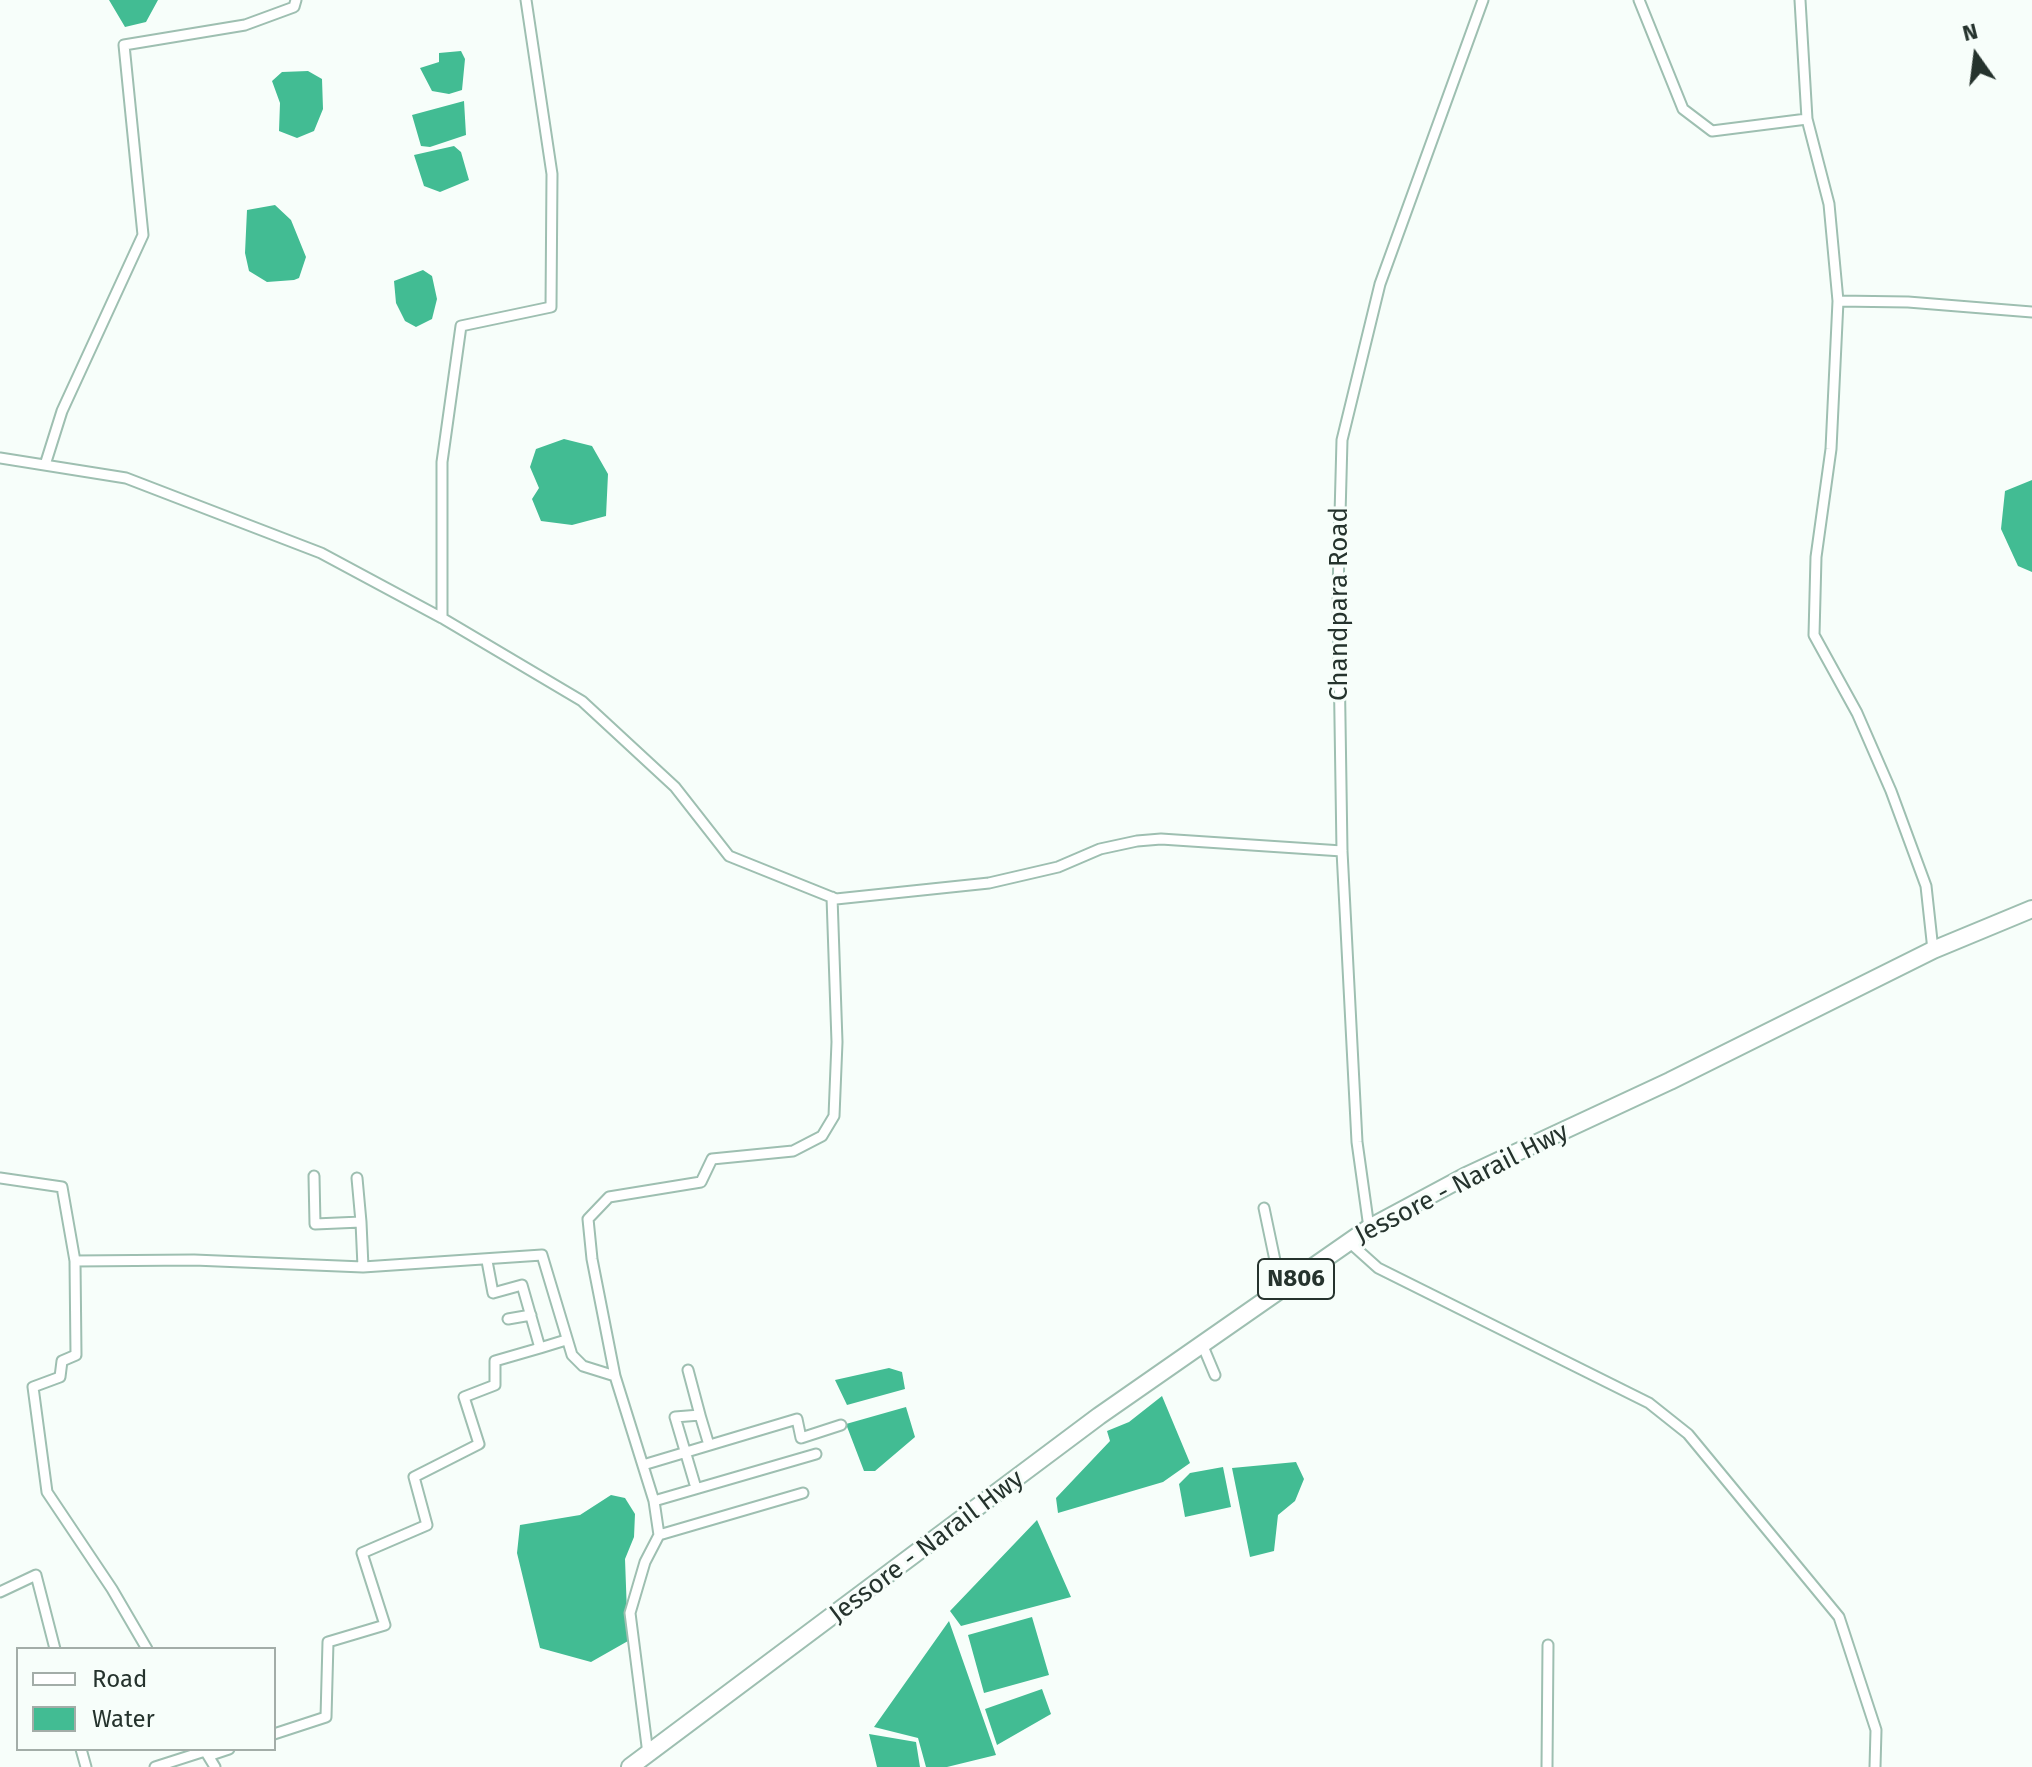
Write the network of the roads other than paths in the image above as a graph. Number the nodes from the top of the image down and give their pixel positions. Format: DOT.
graph roads {
  1 [pos="296,0"];
  2 [pos="526,0"];
  3 [pos="1483,0"];
  4 [pos="1639,0"];
  5 [pos="1800,0"];
  6 [pos="1807,119"];
  7 [pos="1838,301"];
  8 [pos="2032,312"];
  9 [pos="0,458"];
  10 [pos="45,465"];
  11 [pos="442,618"];
  12 [pos="1342,851"];
  13 [pos="832,897"];
  14 [pos="2032,909"];
  15 [pos="1933,950"];
  16 [pos="314,1176"];
  17 [pos="0,1178"];
  18 [pos="357,1178"];
  19 [pos="1264,1208"];
  20 [pos="361,1222"];
  21 [pos="1369,1228"];
  22 [pos="1349,1242"];
  23 [pos="75,1261"];
  24 [pos="487,1261"];
  25 [pos="363,1267"];
  26 [pos="1281,1289"];
  27 [pos="531,1315"];
  28 [pos="508,1319"];
  29 [pos="566,1340"];
  30 [pos="1202,1344"];
  31 [pos="540,1348"];
  32 [pos="688,1370"];
  33 [pos="1215,1375"];
  34 [pos="615,1376"];
  35 [pos="700,1415"];
  36 [pos="841,1425"];
  37 [pos="709,1445"];
  38 [pos="685,1453"];
  39 [pos="816,1454"];
  40 [pos="643,1465"];
  41 [pos="696,1488"];
  42 [pos="803,1493"];
  43 [pos="654,1501"];
  44 [pos="659,1535"];
  45 [pos="0,1592"];
  46 [pos="1548,1645"];
  47 [pos="54,1647"];
  48 [pos="146,1647"];
  49 [pos="276,1733"];
  50 [pos="207,1752"];
  51 [pos="643,1761"];
  52 [pos="155,1767"];
  53 [pos="215,1767"];
  54 [pos="1547,1767"];
  55 [pos="1875,1767"];
  1 -- 10 [label="street"];
  2 -- 11 [label="street"];
  3 -- 12 [label="street, Chandpara Road"];
  4 -- 6 [label="street"];
  5 -- 6 [label="street"];
  6 -- 7 [label="street"];
  7 -- 8 [label="street"];
  7 -- 15 [label="street"];
  9 -- 10 [label="street"];
  10 -- 11 [label="street"];
  11 -- 13 [label="street"];
  12 -- 13 [label="street"];
  12 -- 21 [label="street, Chandpara Road"];
  13 -- 34 [label="street"];
  14 -- 15 [label="highway, Jessore - Narail Hwy / N806"];
  15 -- 21 [label="highway, Jessore - Narail Hwy / N806"];
  16 -- 20 [label="street"];
  17 -- 23 [label="street"];
  18 -- 20 [label="street"];
  19 -- 26 [label="street"];
  20 -- 25 [label="street"];
  21 -- 22 [label="highway, Jessore - Narail Hwy / N806"];
  22 -- 26 [label="highway, Jessore - Narail Hwy / N806"];
  22 -- 55 [label="street"];
  23 -- 25 [label="street"];
  23 -- 48 [label="street"];
  24 -- 27 [label="street"];
  25 -- 34 [label="street"];
  26 -- 30 [label="highway, Jessore - Narail Hwy / N806"];
  27 -- 28 [label="street"];
  27 -- 31 [label="street"];
  29 -- 31 [label="street"];
  30 -- 33 [label="street"];
  30 -- 51 [label="highway, Jessore - Narail Hwy / N806"];
  31 -- 49 [label="street"];
  32 -- 35 [label="street"];
  34 -- 40 [label="street"];
  35 -- 37 [label="street"];
  35 -- 38 [label="street"];
  36 -- 37 [label="street"];
  37 -- 38 [label="street"];
  38 -- 40 [label="street"];
  38 -- 41 [label="street"];
  39 -- 41 [label="street"];
  40 -- 43 [label="street"];
  41 -- 43 [label="street"];
  42 -- 44 [label="street"];
  43 -- 44 [label="street"];
  44 -- 51 [label="street"];
  45 -- 47 [label="street"];
  46 -- 54 [label="street"];
  50 -- 52 [label="street"];
  50 -- 53 [label="street"];
}
